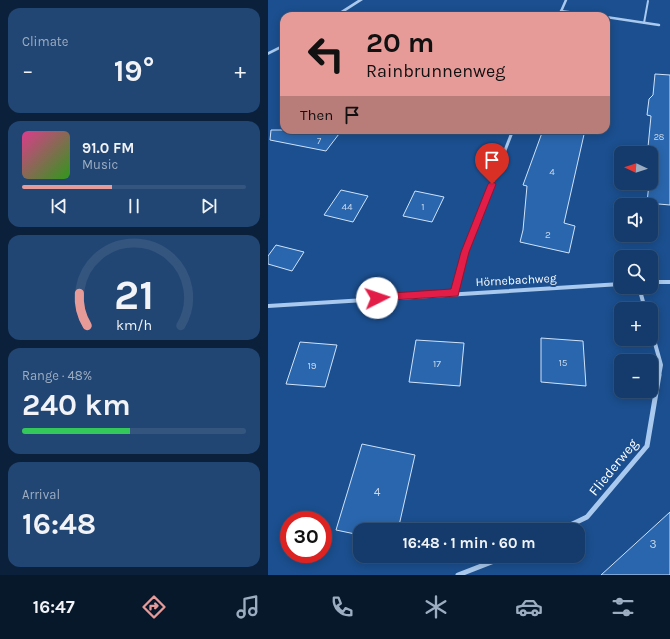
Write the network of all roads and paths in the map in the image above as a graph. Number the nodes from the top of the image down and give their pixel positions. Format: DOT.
graph roads {
  1 [pos="361,0"];
  2 [pos="566,0"];
  3 [pos="648,1"];
  4 [pos="561,11"];
  5 [pos="342,12"];
  6 [pos="568,12"];
  7 [pos="610,18"];
  8 [pos="644,23"];
  9 [pos="659,25"];
  10 [pos="280,47"];
  11 [pos="268,54"];
  12 [pos="511,134"];
  13 [pos="658,282"];
  14 [pos="670,282"];
  15 [pos="614,284"];
  16 [pos="454,293"];
  17 [pos="268,306"];
  18 [pos="656,346"];
  19 [pos="575,523"];
  20 [pos="489,563"];
  21 [pos="458,575"];
  1 -- 5 [label="street"];
  2 -- 4 [label="street"];
  3 -- 8 [label="lane"];
  4 -- 6 [label="street"];
  7 -- 8 [label="street"];
  8 -- 9 [label="street"];
  10 -- 11 [label="street"];
  12 -- 16 [label="street"];
  13 -- 14 [label="street"];
  15 -- 16 [label="street, Hörnebachweg"];
  16 -- 17 [label="street, Hörnebachweg"];
  18 -- 19 [label="street, Fliederweg"];
  20 -- 21 [label="street"];
}
